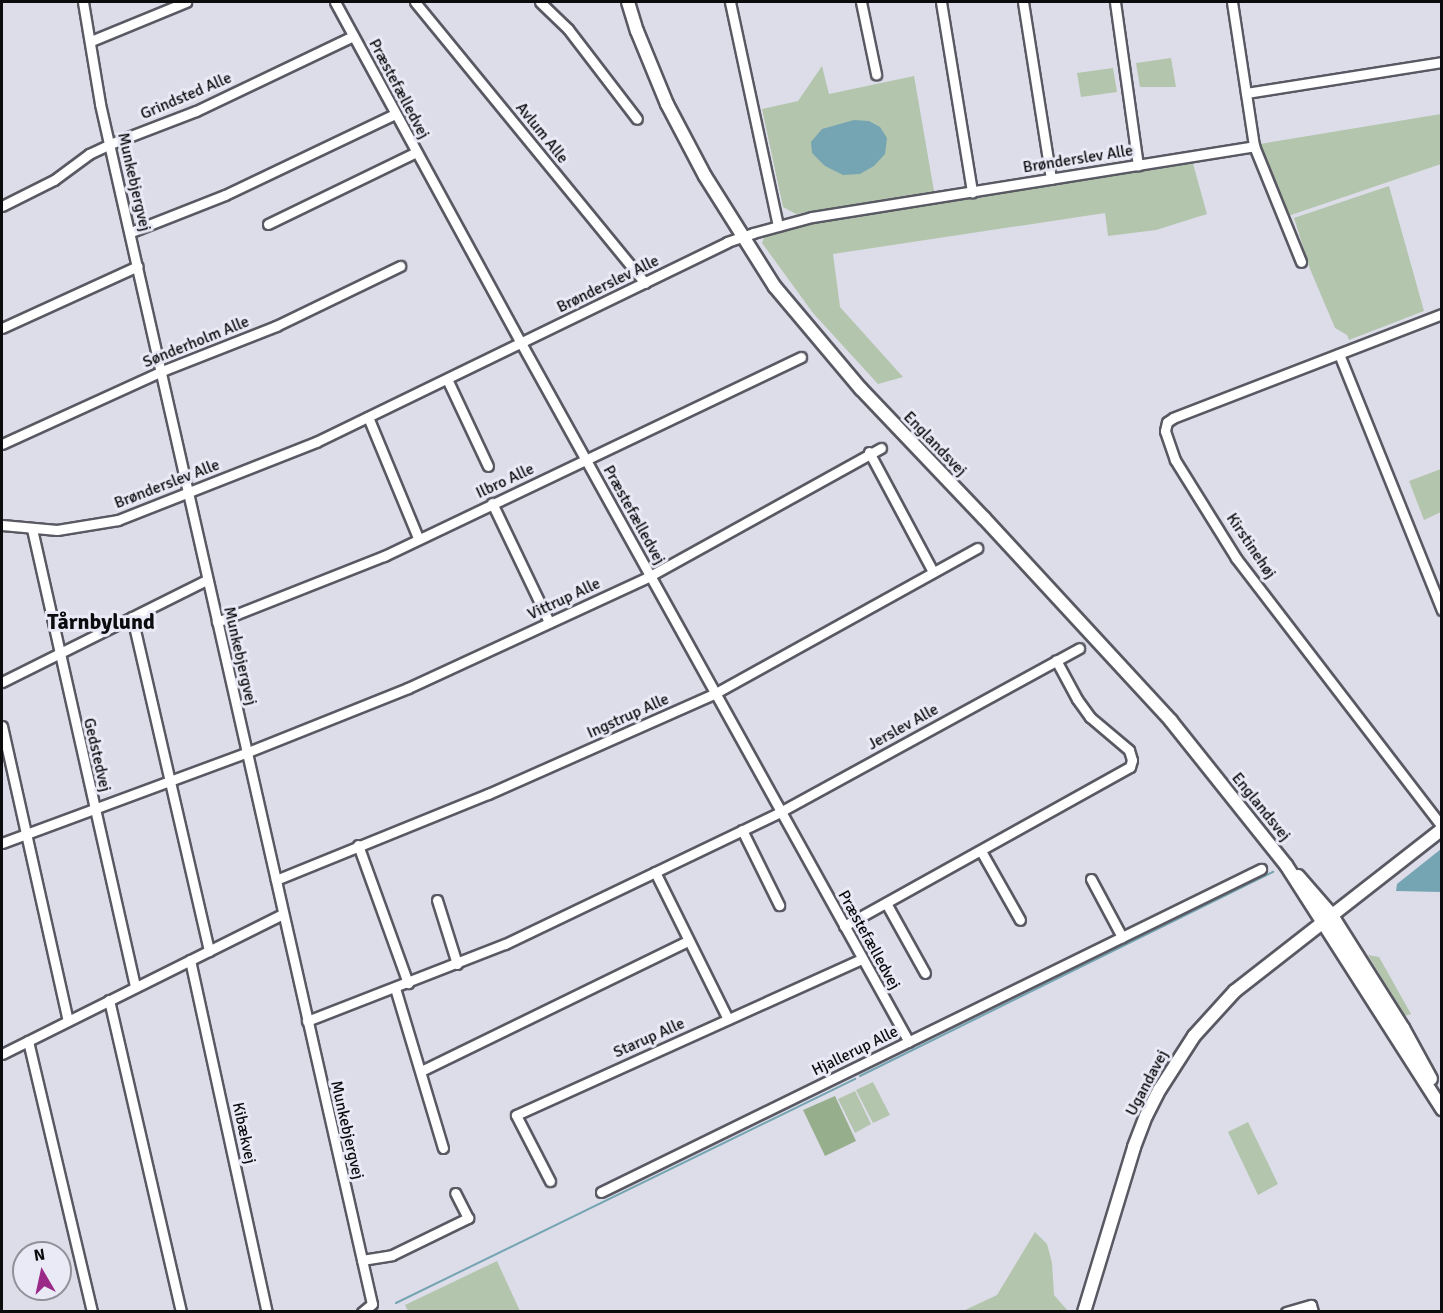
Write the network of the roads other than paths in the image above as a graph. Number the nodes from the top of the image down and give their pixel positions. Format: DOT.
graph roads {
  1 [pos="83,2"];
  2 [pos="186,2"];
  3 [pos="335,2"];
  4 [pos="415,2"];
  5 [pos="540,2"];
  6 [pos="628,2"];
  7 [pos="730,2"];
  8 [pos="861,2"];
  9 [pos="940,2"];
  10 [pos="1023,2"];
  11 [pos="1115,2"];
  12 [pos="1232,2"];
  13 [pos="353,36"];
  14 [pos="91,41"];
  15 [pos="1442,62"];
  16 [pos="876,74"];
  17 [pos="1246,93"];
  18 [pos="395,114"];
  19 [pos="637,119"];
  20 [pos="110,144"];
  21 [pos="1254,146"];
  22 [pos="416,152"];
  23 [pos="1138,165"];
  24 [pos="1051,179"];
  25 [pos="972,192"];
  26 [pos="2,206"];
  27 [pos="268,224"];
  28 [pos="778,226"];
  29 [pos="131,232"];
  30 [pos="743,236"];
  31 [pos="1301,262"];
  32 [pos="138,266"];
  33 [pos="400,266"];
  34 [pos="645,284"];
  35 [pos="1442,314"];
  36 [pos="2,328"];
  37 [pos="521,343"];
  38 [pos="1339,354"];
  39 [pos="801,357"];
  40 [pos="162,371"];
  41 [pos="447,379"];
  42 [pos="368,417"];
  43 [pos="2,444"];
  44 [pos="881,448"];
  45 [pos="869,452"];
  46 [pos="586,459"];
  47 [pos="488,466"];
  48 [pos="187,492"];
  49 [pos="492,503"];
  50 [pos="2,525"];
  51 [pos="32,529"];
  52 [pos="418,538"];
  53 [pos="977,548"];
  54 [pos="933,572"];
  55 [pos="650,576"];
  56 [pos="207,580"];
  57 [pos="1442,610"];
  58 [pos="132,617"];
  59 [pos="217,622"];
  60 [pos="549,622"];
  61 [pos="1078,648"];
  62 [pos="58,652"];
  63 [pos="1056,660"];
  64 [pos="2,682"];
  65 [pos="714,694"];
  66 [pos="2,726"];
  67 [pos="248,752"];
  68 [pos="169,781"];
  69 [pos="93,809"];
  70 [pos="780,812"];
  71 [pos="1442,827"];
  72 [pos="742,830"];
  73 [pos="25,834"];
  74 [pos="2,843"];
  75 [pos="358,845"];
  76 [pos="981,851"];
  77 [pos="1286,865"];
  78 [pos="1261,869"];
  79 [pos="655,872"];
  80 [pos="1091,879"];
  81 [pos="276,880"];
  82 [pos="437,900"];
  83 [pos="886,903"];
  84 [pos="779,905"];
  85 [pos="284,914"];
  86 [pos="1331,914"];
  87 [pos="1020,920"];
  88 [pos="1321,922"];
  89 [pos="844,926"];
  90 [pos="1122,937"];
  91 [pos="688,941"];
  92 [pos="209,951"];
  93 [pos="862,959"];
  94 [pos="190,960"];
  95 [pos="457,964"];
  96 [pos="925,973"];
  97 [pos="408,983"];
  98 [pos="135,987"];
  99 [pos="395,988"];
  100 [pos="109,1000"];
  101 [pos="728,1019"];
  102 [pos="68,1021"];
  103 [pos="307,1021"];
  104 [pos="28,1041"];
  105 [pos="2,1042"];
  106 [pos="909,1042"];
  107 [pos="3,1053"];
  108 [pos="421,1071"];
  109 [pos="1442,1097"];
  110 [pos="1442,1108"];
  111 [pos="443,1148"];
  112 [pos="550,1180"];
  113 [pos="601,1192"];
  114 [pos="455,1193"];
  115 [pos="362,1260"];
  116 [pos="92,1311"];
  117 [pos="181,1311"];
  118 [pos="267,1311"];
  119 [pos="362,1311"];
  120 [pos="1084,1311"];
  121 [pos="1286,1311"];
  122 [pos="1313,1311"];
  1 -- 14 [label="street, Munkebjergvej"];
  2 -- 14 [label="street"];
  3 -- 13 [label="street, Præstefælledvej"];
  4 -- 34 [label="street, Avlum Alle"];
  5 -- 19 [label="street"];
  6 -- 30 [label="main road, Englandsvej"];
  7 -- 28 [label="street"];
  8 -- 16 [label="street"];
  9 -- 25 [label="street"];
  10 -- 24 [label="street"];
  11 -- 23 [label="street"];
  12 -- 17 [label="street"];
  13 -- 18 [label="street, Præstefælledvej"];
  13 -- 20 [label="street, Grindsted Alle"];
  14 -- 20 [label="street, Munkebjergvej"];
  15 -- 17 [label="street"];
  17 -- 21 [label="street"];
  18 -- 22 [label="street, Præstefælledvej"];
  18 -- 29 [label="street"];
  20 -- 26 [label="street, Grindsted Alle"];
  20 -- 29 [label="street, Munkebjergvej"];
  21 -- 23 [label="street, Brønderslev Alle"];
  21 -- 31 [label="street"];
  22 -- 27 [label="street"];
  22 -- 37 [label="street, Præstefælledvej"];
  23 -- 24 [label="street, Brønderslev Alle"];
  24 -- 25 [label="street, Brønderslev Alle"];
  25 -- 28 [label="street, Brønderslev Alle"];
  28 -- 30 [label="street, Brønderslev Alle"];
  29 -- 32 [label="street, Munkebjergvej"];
  30 -- 34 [label="street, Brønderslev Alle"];
  30 -- 77 [label="main road, Englandsvej"];
  32 -- 36 [label="street"];
  32 -- 40 [label="street, Munkebjergvej"];
  33 -- 40 [label="street, Sønderholm Alle"];
  34 -- 37 [label="street, Brønderslev Alle"];
  35 -- 38 [label="street, Kirstinehøj"];
  37 -- 41 [label="street, Brønderslev Alle"];
  37 -- 46 [label="street, Præstefælledvej"];
  38 -- 57 [label="street"];
  38 -- 71 [label="street, Kirstinehøj"];
  39 -- 46 [label="street, Ilbro Alle"];
  40 -- 43 [label="street, Sønderholm Alle"];
  40 -- 48 [label="street, Munkebjergvej"];
  41 -- 42 [label="street, Brønderslev Alle"];
  41 -- 47 [label="street"];
  42 -- 48 [label="street, Brønderslev Alle"];
  42 -- 52 [label="street"];
  44 -- 45 [label="street, Vittrup Alle"];
  45 -- 54 [label="street"];
  45 -- 55 [label="street, Vittrup Alle"];
  46 -- 49 [label="street, Ilbro Alle"];
  46 -- 55 [label="street, Præstefælledvej"];
  48 -- 51 [label="street, Brønderslev Alle"];
  48 -- 56 [label="street, Munkebjergvej"];
  49 -- 52 [label="street, Ilbro Alle"];
  49 -- 60 [label="street"];
  50 -- 51 [label="street, Brønderslev Alle"];
  51 -- 62 [label="street, Gedstedvej"];
  52 -- 59 [label="street, Ilbro Alle"];
  53 -- 54 [label="street, Ingstrup Alle"];
  54 -- 65 [label="street, Ingstrup Alle"];
  55 -- 60 [label="street, Vittrup Alle"];
  55 -- 65 [label="street, Præstefælledvej"];
  56 -- 58 [label="street"];
  56 -- 59 [label="street, Munkebjergvej"];
  58 -- 62 [label="street"];
  58 -- 68 [label="street"];
  59 -- 67 [label="street, Munkebjergvej"];
  60 -- 67 [label="street, Vittrup Alle"];
  61 -- 63 [label="street, Jerslev Alle"];
  62 -- 64 [label="street"];
  62 -- 69 [label="street, Gedstedvej"];
  63 -- 70 [label="street, Jerslev Alle"];
  63 -- 76 [label="street"];
  65 -- 70 [label="street, Præstefælledvej"];
  65 -- 75 [label="street, Ingstrup Alle"];
  66 -- 73 [label="street"];
  67 -- 68 [label="street, Vittrup Alle"];
  67 -- 81 [label="street, Munkebjergvej"];
  68 -- 69 [label="street, Vittrup Alle"];
  68 -- 92 [label="street"];
  69 -- 73 [label="street, Vittrup Alle"];
  69 -- 98 [label="street, Gedstedvej"];
  70 -- 72 [label="street, Jerslev Alle"];
  70 -- 89 [label="street, Præstefælledvej"];
  71 -- 86 [label="main road, Kirstinehøj"];
  72 -- 79 [label="street, Jerslev Alle"];
  72 -- 84 [label="street"];
  73 -- 74 [label="street, Vittrup Alle"];
  73 -- 102 [label="street"];
  75 -- 81 [label="street, Ingstrup Alle"];
  75 -- 97 [label="street"];
  76 -- 83 [label="street"];
  76 -- 87 [label="street"];
  77 -- 86 [label="main road, Englandsvej"];
  77 -- 88 [label="main road, Englandsvej"];
  78 -- 90 [label="street, Hjallerup Alle"];
  79 -- 91 [label="street"];
  79 -- 95 [label="street, Jerslev Alle"];
  80 -- 90 [label="street"];
  81 -- 85 [label="street, Munkebjergvej"];
  82 -- 95 [label="street"];
  83 -- 89 [label="street"];
  83 -- 96 [label="street"];
  85 -- 92 [label="street"];
  85 -- 103 [label="street, Munkebjergvej"];
  86 -- 88 [label="main road, Kirstinehøj"];
  86 -- 109 [label="main road, Englandsvej"];
  88 -- 110 [label="main road, Englandsvej"];
  88 -- 120 [label="main road, Ugandavej"];
  89 -- 93 [label="street, Præstefælledvej"];
  90 -- 106 [label="street, Hjallerup Alle"];
  91 -- 101 [label="street"];
  91 -- 108 [label="street"];
  92 -- 94 [label="street"];
  93 -- 101 [label="street, Starup Alle"];
  93 -- 106 [label="street, Præstefælledvej"];
  94 -- 98 [label="street"];
  94 -- 118 [label="street, Kibækvej"];
  95 -- 97 [label="street, Jerslev Alle"];
  97 -- 99 [label="street, Jerslev Alle"];
  98 -- 100 [label="street"];
  99 -- 103 [label="street, Jerslev Alle"];
  99 -- 108 [label="street"];
  100 -- 102 [label="street"];
  100 -- 117 [label="street"];
  101 -- 112 [label="street, Starup Alle"];
  102 -- 104 [label="street"];
  103 -- 115 [label="street, Munkebjergvej"];
  104 -- 107 [label="street"];
  104 -- 116 [label="street"];
  105 -- 107 [label="street"];
  106 -- 113 [label="street, Hjallerup Alle"];
  108 -- 111 [label="street"];
  114 -- 115 [label="street"];
  115 -- 119 [label="street, Munkebjergvej"];
  121 -- 122 [label="street"];
}
